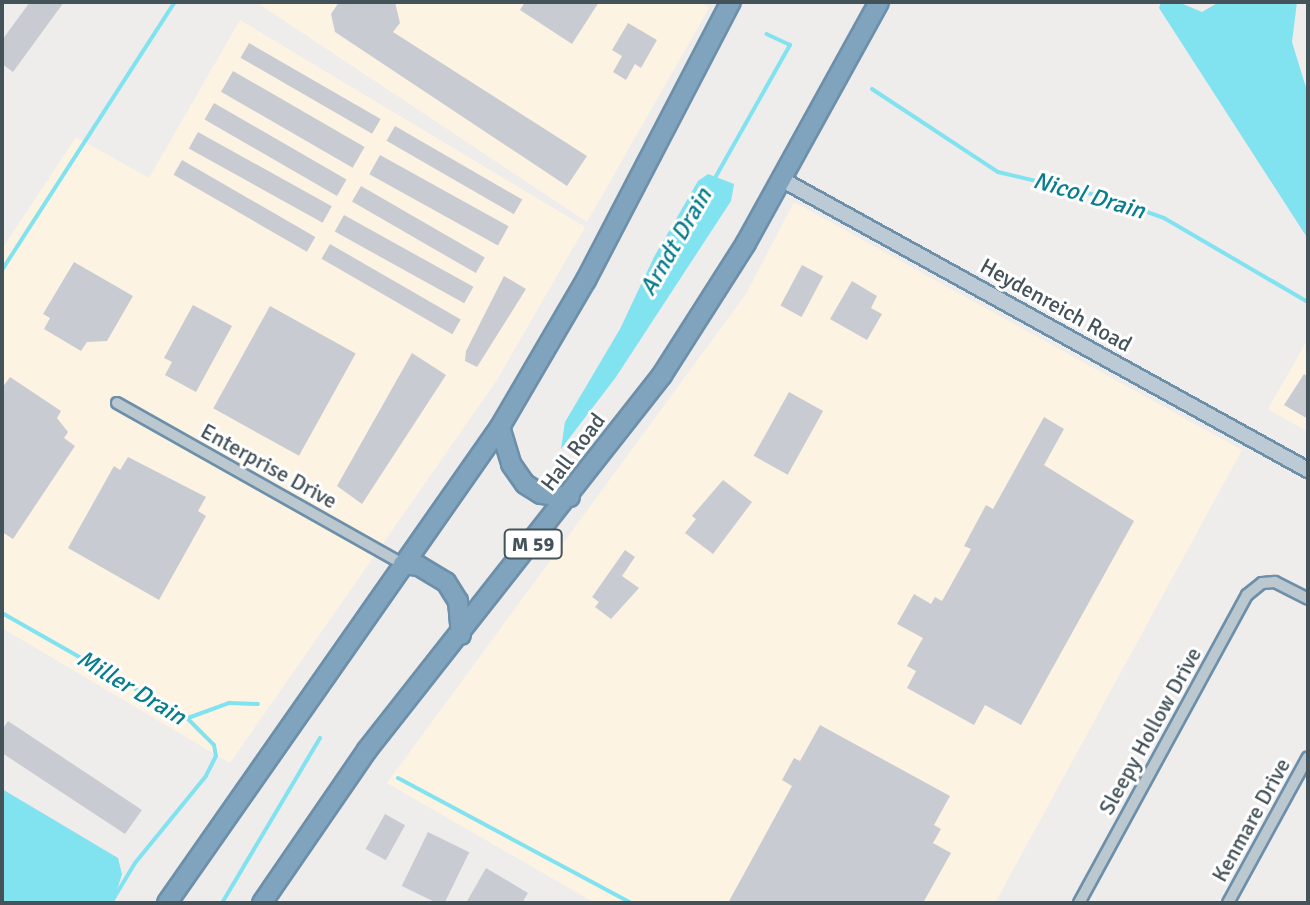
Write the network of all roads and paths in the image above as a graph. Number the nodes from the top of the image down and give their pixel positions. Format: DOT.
graph roads {
  1 [pos="731,2"];
  2 [pos="879,2"];
  3 [pos="781,179"];
  4 [pos="117,403"];
  5 [pos="500,427"];
  6 [pos="1308,470"];
  7 [pos="570,497"];
  8 [pos="403,564"];
  9 [pos="1308,599"];
  10 [pos="461,635"];
  11 [pos="1308,757"];
  12 [pos="167,903"];
  13 [pos="262,903"];
  14 [pos="1079,903"];
  15 [pos="1228,903"];
  1 -- 5 [label="highway"];
  2 -- 3 [label="highway, Hall Road / M 59"];
  3 -- 6 [label="street, Heydenreich Road"];
  3 -- 7 [label="highway, Hall Road / M 59"];
  4 -- 8 [label="street, Enterprise Drive"];
  5 -- 7 [label="highway"];
  5 -- 8 [label="highway"];
  7 -- 10 [label="highway, Hall Road / M 59"];
  8 -- 10 [label="highway"];
  8 -- 12 [label="highway"];
  9 -- 14 [label="street, Sleepy Hollow Drive"];
  10 -- 13 [label="highway, Hall Road / M 59"];
  11 -- 15 [label="street, Kenmare Drive"];
}
